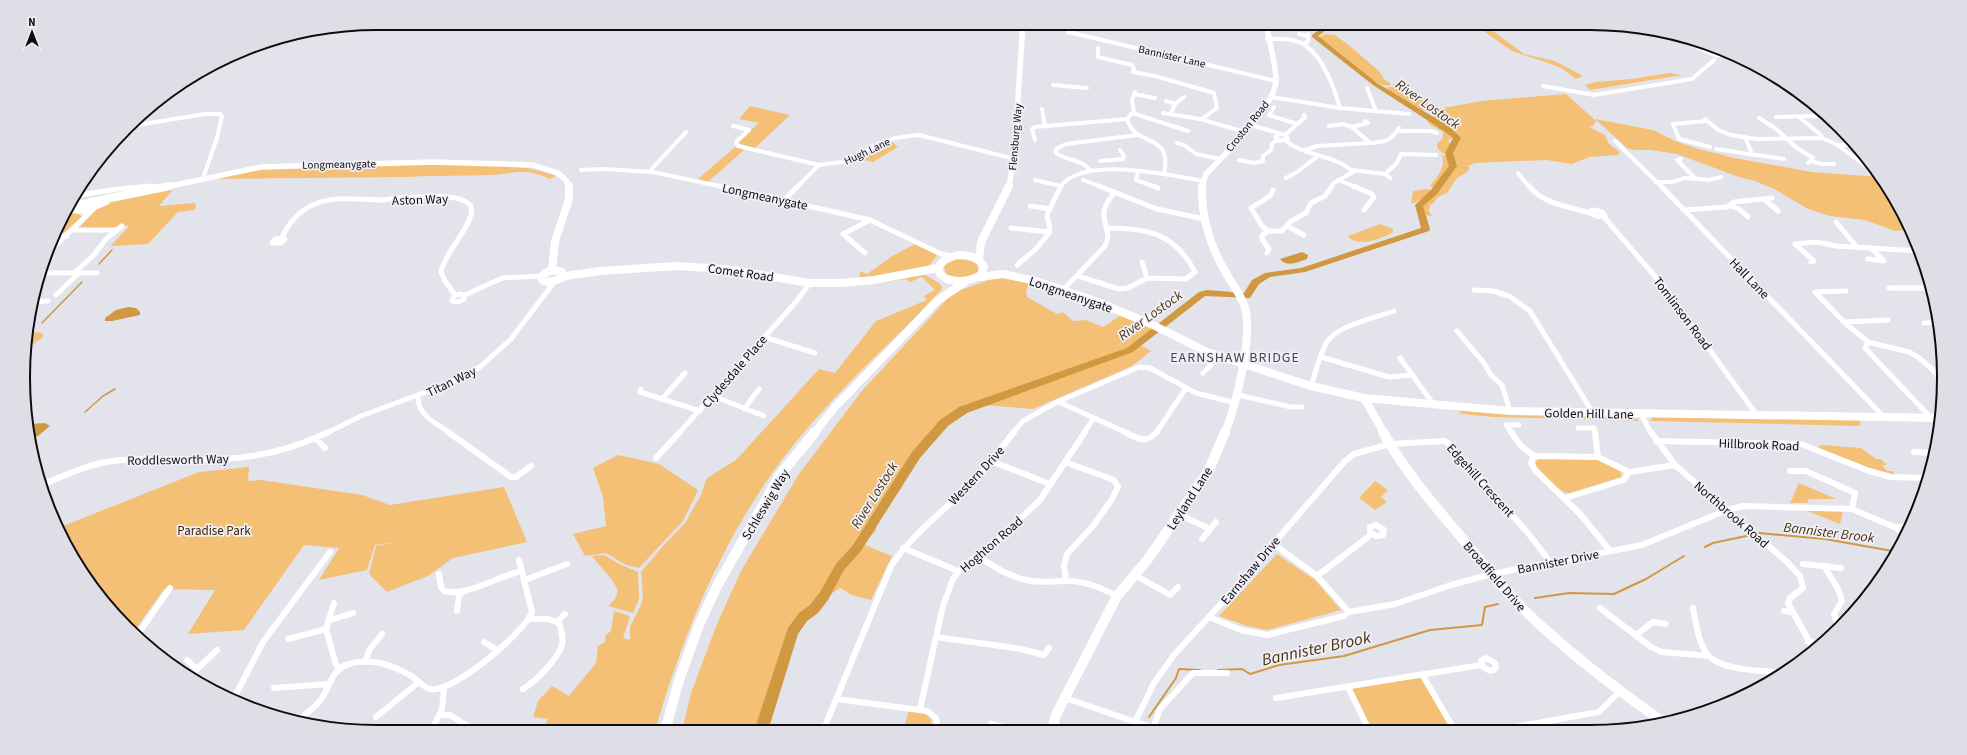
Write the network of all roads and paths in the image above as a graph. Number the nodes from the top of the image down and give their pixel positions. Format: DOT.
graph roads {
  1 [pos="1023,30"];
  2 [pos="1266,30"];
  3 [pos="1068,32"];
  4 [pos="1299,34"];
  5 [pos="1267,39"];
  6 [pos="1302,44"];
  7 [pos="1690,45"];
  8 [pos="1098,48"];
  9 [pos="1714,59"];
  10 [pos="1730,60"];
  11 [pos="1276,81"];
  12 [pos="1053,85"];
  13 [pos="1543,86"];
  14 [pos="1086,88"];
  15 [pos="1367,88"];
  16 [pos="1369,93"];
  17 [pos="1375,93"];
  18 [pos="1184,97"];
  19 [pos="1271,97"];
  20 [pos="1155,98"];
  21 [pos="1166,101"];
  22 [pos="1175,104"];
  23 [pos="1274,107"];
  24 [pos="1340,108"];
  25 [pos="1042,109"];
  26 [pos="1376,111"];
  27 [pos="1132,113"];
  28 [pos="1163,113"];
  29 [pos="1171,113"];
  30 [pos="1409,114"];
  31 [pos="1816,116"];
  32 [pos="1306,117"];
  33 [pos="1776,117"];
  34 [pos="1799,117"];
  35 [pos="1127,119"];
  36 [pos="1202,119"];
  37 [pos="1759,120"];
  38 [pos="1365,121"];
  39 [pos="1297,124"];
  40 [pos="1330,124"];
  41 [pos="139,125"];
  42 [pos="733,126"];
  43 [pos="1045,126"];
  44 [pos="1352,126"];
  45 [pos="1248,128"];
  46 [pos="1183,129"];
  47 [pos="1188,131"];
  48 [pos="686,132"];
  49 [pos="1179,133"];
  50 [pos="1437,133"];
  51 [pos="1137,135"];
  52 [pos="1285,136"];
  53 [pos="1277,137"];
  54 [pos="1745,137"];
  55 [pos="1786,138"];
  56 [pos="1822,138"];
  57 [pos="1035,140"];
  58 [pos="1286,141"];
  59 [pos="1615,141"];
  60 [pos="1177,143"];
  61 [pos="1370,143"];
  62 [pos="1838,145"];
  63 [pos="1848,145"];
  64 [pos="1710,147"];
  65 [pos="1716,149"];
  66 [pos="1120,150"];
  67 [pos="1306,150"];
  68 [pos="1752,154"];
  69 [pos="1318,156"];
  70 [pos="1434,157"];
  71 [pos="1011,158"];
  72 [pos="1220,159"];
  73 [pos="1681,159"];
  74 [pos="1784,159"];
  75 [pos="1116,160"];
  76 [pos="1100,161"];
  77 [pos="1241,161"];
  78 [pos="1834,164"];
  79 [pos="1864,164"];
  80 [pos="819,165"];
  81 [pos="581,170"];
  82 [pos="1352,170"];
  83 [pos="1091,171"];
  84 [pos="1118,171"];
  85 [pos="649,172"];
  86 [pos="1138,172"];
  87 [pos="1164,174"];
  88 [pos="1385,174"];
  89 [pos="1518,174"];
  90 [pos="1721,177"];
  91 [pos="204,178"];
  92 [pos="1286,178"];
  93 [pos="1390,178"];
  94 [pos="1696,179"];
  95 [pos="1035,180"];
  96 [pos="1083,180"];
  97 [pos="1204,180"];
  98 [pos="1338,180"];
  99 [pos="1656,182"];
  100 [pos="158,186"];
  101 [pos="1061,186"];
  102 [pos="1154,189"];
  103 [pos="1273,190"];
  104 [pos="1115,192"];
  105 [pos="83,195"];
  106 [pos="1270,196"];
  107 [pos="1276,196"];
  108 [pos="1772,198"];
  109 [pos="1764,199"];
  110 [pos="784,200"];
  111 [pos="1202,200"];
  112 [pos="95,204"];
  113 [pos="1030,206"];
  114 [pos="1731,206"];
  115 [pos="75,208"];
  116 [pos="79,208"];
  117 [pos="1050,209"];
  118 [pos="1364,210"];
  119 [pos="1685,210"];
  120 [pos="1778,211"];
  121 [pos="86,217"];
  122 [pos="1748,217"];
  123 [pos="1204,219"];
  124 [pos="870,220"];
  125 [pos="122,226"];
  126 [pos="1287,226"];
  127 [pos="1846,226"];
  128 [pos="1011,228"];
  129 [pos="1106,228"];
  130 [pos="73,230"];
  131 [pos="117,230"];
  132 [pos="1268,231"];
  133 [pos="1049,232"];
  134 [pos="1304,235"];
  135 [pos="60,236"];
  136 [pos="67,236"];
  137 [pos="282,238"];
  138 [pos="1791,240"];
  139 [pos="980,244"];
  140 [pos="1795,244"];
  141 [pos="55,246"];
  142 [pos="1857,247"];
  143 [pos="1871,248"];
  144 [pos="1270,251"];
  145 [pos="1913,252"];
  146 [pos="865,253"];
  147 [pos="958,256"];
  148 [pos="942,257"];
  149 [pos="979,260"];
  150 [pos="1815,261"];
  151 [pos="1869,261"];
  152 [pos="1142,262"];
  153 [pos="1017,265"];
  154 [pos="984,267"];
  155 [pos="938,268"];
  156 [pos="552,270"];
  157 [pos="919,272"];
  158 [pos="46,273"];
  159 [pos="76,273"];
  160 [pos="97,273"];
  161 [pos="1009,275"];
  162 [pos="542,276"];
  163 [pos="1078,276"];
  164 [pos="979,277"];
  165 [pos="944,278"];
  166 [pos="1147,278"];
  167 [pos="558,279"];
  168 [pos="965,282"];
  169 [pos="810,283"];
  170 [pos="1889,289"];
  171 [pos="1925,289"];
  172 [pos="1063,290"];
  173 [pos="1474,290"];
  174 [pos="1846,291"];
  175 [pos="56,295"];
  176 [pos="942,296"];
  177 [pos="48,301"];
  178 [pos="39,302"];
  179 [pos="1167,306"];
  180 [pos="1394,311"];
  181 [pos="1888,320"];
  182 [pos="1147,322"];
  183 [pos="1844,322"];
  184 [pos="1932,322"];
  185 [pos="1924,323"];
  186 [pos="1457,331"];
  187 [pos="764,338"];
  188 [pos="1868,342"];
  189 [pos="816,353"];
  190 [pos="1193,354"];
  191 [pos="1214,354"];
  192 [pos="1321,358"];
  193 [pos="1400,358"];
  194 [pos="1208,362"];
  195 [pos="1243,364"];
  196 [pos="685,373"];
  197 [pos="1203,373"];
  198 [pos="1937,373"];
  199 [pos="1412,375"];
  200 [pos="1311,386"];
  201 [pos="1186,388"];
  202 [pos="641,389"];
  203 [pos="760,389"];
  204 [pos="713,396"];
  205 [pos="418,397"];
  206 [pos="1364,398"];
  207 [pos="662,399"];
  208 [pos="1236,399"];
  209 [pos="1059,402"];
  210 [pos="1434,405"];
  211 [pos="1302,407"];
  212 [pos="744,408"];
  213 [pos="700,411"];
  214 [pos="1510,411"];
  215 [pos="1593,413"];
  216 [pos="1641,414"];
  217 [pos="1756,414"];
  218 [pos="764,416"];
  219 [pos="1883,416"];
  220 [pos="1930,418"];
  221 [pos="1934,418"];
  222 [pos="1093,419"];
  223 [pos="1519,425"];
  224 [pos="1578,428"];
  225 [pos="315,438"];
  226 [pos="1656,441"];
  227 [pos="1390,444"];
  228 [pos="326,448"];
  229 [pos="1914,452"];
  230 [pos="1928,453"];
  231 [pos="1534,456"];
  232 [pos="1598,457"];
  233 [pos="656,458"];
  234 [pos="991,461"];
  235 [pos="1065,462"];
  236 [pos="1676,465"];
  237 [pos="531,466"];
  238 [pos="1790,470"];
  239 [pos="1629,472"];
  240 [pos="1922,478"];
  241 [pos="46,483"];
  242 [pos="1050,484"];
  243 [pos="1565,498"];
  244 [pos="1852,509"];
  245 [pos="1727,510"];
  246 [pos="1180,515"];
  247 [pos="1216,522"];
  248 [pos="1903,526"];
  249 [pos="1894,527"];
  250 [pos="1210,529"];
  251 [pos="1901,531"];
  252 [pos="1372,534"];
  253 [pos="1202,539"];
  254 [pos="1272,543"];
  255 [pos="903,548"];
  256 [pos="1610,551"];
  257 [pos="330,552"];
  258 [pos="978,556"];
  259 [pos="520,560"];
  260 [pos="1551,562"];
  261 [pos="567,564"];
  262 [pos="1803,564"];
  263 [pos="1824,566"];
  264 [pos="1841,568"];
  265 [pos="522,570"];
  266 [pos="958,571"];
  267 [pos="439,574"];
  268 [pos="1492,574"];
  269 [pos="1135,575"];
  270 [pos="1317,576"];
  271 [pos="525,580"];
  272 [pos="1066,581"];
  273 [pos="1178,586"];
  274 [pos="170,588"];
  275 [pos="463,592"];
  276 [pos="1117,596"];
  277 [pos="334,604"];
  278 [pos="1600,608"];
  279 [pos="1693,608"];
  280 [pos="457,611"];
  281 [pos="1784,611"];
  282 [pos="1349,612"];
  283 [pos="1793,612"];
  284 [pos="353,613"];
  285 [pos="565,614"];
  286 [pos="1209,618"];
  287 [pos="530,619"];
  288 [pos="557,622"];
  289 [pos="1836,622"];
  290 [pos="1666,624"];
  291 [pos="327,625"];
  292 [pos="140,631"];
  293 [pos="382,634"];
  294 [pos="1636,636"];
  295 [pos="936,637"];
  296 [pos="288,639"];
  297 [pos="484,642"];
  298 [pos="1808,642"];
  299 [pos="1815,642"];
  300 [pos="1811,646"];
  301 [pos="1049,648"];
  302 [pos="217,650"];
  303 [pos="497,650"];
  304 [pos="1709,656"];
  305 [pos="187,660"];
  306 [pos="365,662"];
  307 [pos="1481,665"];
  308 [pos="196,668"];
  309 [pos="339,668"];
  310 [pos="193,672"];
  311 [pos="1773,672"];
  312 [pos="1227,673"];
  313 [pos="1423,676"];
  314 [pos="419,682"];
  315 [pos="329,684"];
  316 [pos="1348,687"];
  317 [pos="274,688"];
  318 [pos="444,688"];
  319 [pos="523,689"];
  320 [pos="1620,691"];
  321 [pos="236,695"];
  322 [pos="1065,698"];
  323 [pos="1276,698"];
  324 [pos="836,699"];
  325 [pos="920,709"];
  326 [pos="440,715"];
  327 [pos="304,717"];
  328 [pos="376,717"];
  329 [pos="1658,718"];
  330 [pos="1134,722"];
  331 [pos="991,724"];
  332 [pos="435,725"];
  333 [pos="466,725"];
  334 [pos="666,725"];
  335 [pos="825,725"];
  336 [pos="937,725"];
  337 [pos="995,725"];
  338 [pos="1053,725"];
  339 [pos="1141,725"];
  340 [pos="1153,725"];
  341 [pos="1367,725"];
  342 [pos="1452,725"];
  343 [pos="1526,725"];
  1 -- 139 [label="street, Flensburg Way"];
  2 -- 5 [label="street, Croston Road"];
  3 -- 11 [label="street, Bannister Lane"];
  4 -- 6 [label="street"];
  5 -- 6 [label="street"];
  5 -- 11 [label="street, Croston Road"];
  6 -- 24 [label="street"];
  7 -- 9 [label="street"];
  8 -- 36 [label="street"];
  9 -- 10 [label="street"];
  9 -- 13 [label="street"];
  11 -- 19 [label="street, Croston Road"];
  12 -- 14 [label="street"];
  15 -- 16 [label="street"];
  16 -- 17 [label="street"];
  16 -- 26 [label="street"];
  18 -- 22 [label="street"];
  19 -- 24 [label="street"];
  19 -- 45 [label="street, Croston Road"];
  20 -- 27 [label="street"];
  21 -- 22 [label="street"];
  22 -- 29 [label="street"];
  23 -- 39 [label="street"];
  24 -- 26 [label="street"];
  25 -- 43 [label="street"];
  26 -- 30 [label="street"];
  27 -- 35 [label="street"];
  27 -- 46 [label="street"];
  28 -- 29 [label="street"];
  29 -- 36 [label="street"];
  31 -- 34 [label="street"];
  32 -- 39 [label="street"];
  33 -- 34 [label="street"];
  34 -- 56 [label="street"];
  35 -- 43 [label="street"];
  35 -- 51 [label="street"];
  36 -- 45 [label="street"];
  37 -- 55 [label="street"];
  38 -- 44 [label="street"];
  39 -- 52 [label="street"];
  40 -- 44 [label="street"];
  41 -- 91 [label="street"];
  42 -- 80 [label="street"];
  43 -- 57 [label="street"];
  44 -- 61 [label="street"];
  45 -- 53 [label="street"];
  45 -- 72 [label="street, Croston Road"];
  46 -- 47 [label="street"];
  46 -- 49 [label="street"];
  48 -- 85 [label="street"];
  50 -- 61 [label="street"];
  51 -- 83 [label="street"];
  51 -- 87 [label="street"];
  52 -- 53 [label="street"];
  52 -- 58 [label="street"];
  53 -- 58 [label="street"];
  53 -- 77 [label="street"];
  54 -- 55 [label="street"];
  54 -- 64 [label="street"];
  54 -- 68 [label="street"];
  55 -- 56 [label="street"];
  55 -- 78 [label="street"];
  56 -- 62 [label="street"];
  58 -- 67 [label="street"];
  59 -- 99 [label="street, Hall Lane"];
  60 -- 72 [label="street"];
  61 -- 67 [label="street"];
  62 -- 63 [label="street"];
  62 -- 79 [label="street"];
  65 -- 68 [label="street"];
  66 -- 75 [label="street"];
  67 -- 69 [label="street"];
  68 -- 74 [label="street"];
  69 -- 82 [label="street"];
  69 -- 92 [label="street"];
  70 -- 88 [label="street"];
  71 -- 80 [label="street, Hugh Lane"];
  72 -- 97 [label="street, Croston Road"];
  73 -- 94 [label="street"];
  75 -- 76 [label="street"];
  75 -- 84 [label="street"];
  80 -- 110 [label="street"];
  81 -- 85 [label="street, Longmeanygate"];
  82 -- 88 [label="street"];
  82 -- 98 [label="street"];
  83 -- 84 [label="street"];
  83 -- 101 [label="street"];
  84 -- 86 [label="street"];
  85 -- 110 [label="street, Longmeanygate"];
  86 -- 87 [label="street"];
  86 -- 102 [label="street"];
  87 -- 97 [label="street"];
  88 -- 93 [label="street"];
  89 -- 217 [label="street, Tomlinson Road"];
  90 -- 94 [label="street"];
  91 -- 112 [label="street, Longmeanygate"];
  91 -- 156 [label="street, Longmeanygate"];
  94 -- 99 [label="street"];
  95 -- 101 [label="street"];
  96 -- 104 [label="street"];
  97 -- 111 [label="street, Croston Road"];
  98 -- 118 [label="street"];
  98 -- 126 [label="street"];
  99 -- 119 [label="street, Hall Lane"];
  100 -- 105 [label="street"];
  101 -- 117 [label="street"];
  103 -- 106 [label="street"];
  104 -- 123 [label="street"];
  104 -- 129 [label="street"];
  106 -- 107 [label="street"];
  106 -- 132 [label="street"];
  108 -- 109 [label="street"];
  109 -- 114 [label="street"];
  109 -- 120 [label="street"];
  110 -- 124 [label="street, Longmeanygate"];
  111 -- 123 [label="street, Leyland Lane"];
  112 -- 116 [label="street, Longmeanygate"];
  112 -- 121 [label="street"];
  113 -- 117 [label="street"];
  114 -- 119 [label="street"];
  114 -- 122 [label="street"];
  115 -- 116 [label="street"];
  116 -- 121 [label="street"];
  117 -- 133 [label="street"];
  119 -- 219 [label="street, Hall Lane"];
  121 -- 130 [label="street"];
  123 -- 195 [label="street, Leyland Lane"];
  124 -- 146 [label="street"];
  124 -- 148 [label="street, Longmeanygate"];
  125 -- 131 [label="street"];
  126 -- 132 [label="street"];
  126 -- 134 [label="street"];
  127 -- 142 [label="street"];
  128 -- 133 [label="street"];
  129 -- 163 [label="street"];
  129 -- 166 [label="street"];
  130 -- 131 [label="street"];
  130 -- 136 [label="street"];
  131 -- 159 [label="street"];
  132 -- 144 [label="street"];
  133 -- 153 [label="street"];
  135 -- 136 [label="street"];
  136 -- 141 [label="street"];
  137 -- 162 [label="street, Aston Way"];
  138 -- 140 [label="street"];
  139 -- 147 [label="street, Flensburg Way"];
  139 -- 149 [label="street, Flensburg Way"];
  140 -- 142 [label="street"];
  140 -- 150 [label="street"];
  142 -- 143 [label="street"];
  143 -- 145 [label="street"];
  143 -- 151 [label="street"];
  147 -- 148 [label="street, Flensburg Way"];
  147 -- 149 [label="street"];
  148 -- 155 [label="street"];
  149 -- 154 [label="street"];
  152 -- 166 [label="street"];
  154 -- 161 [label="street, Longmeanygate"];
  154 -- 164 [label="street"];
  155 -- 157 [label="street, Comet Road"];
  155 -- 165 [label="street"];
  156 -- 162 [label="street"];
  156 -- 167 [label="street"];
  157 -- 165 [label="street, Comet Road"];
  157 -- 169 [label="street, Comet Road"];
  158 -- 159 [label="street"];
  159 -- 160 [label="street"];
  159 -- 175 [label="street"];
  161 -- 164 [label="street, Longmeanygate"];
  161 -- 172 [label="street, Longmeanygate"];
  162 -- 167 [label="street"];
  163 -- 166 [label="street"];
  163 -- 172 [label="street"];
  164 -- 168 [label="street, Longmeanygate"];
  165 -- 168 [label="street, Comet Road"];
  165 -- 176 [label="street"];
  167 -- 169 [label="street, Comet Road"];
  167 -- 205 [label="street, Titan Way"];
  168 -- 176 [label="street, Schleswig Way"];
  169 -- 187 [label="street, Clydesdale Place"];
  170 -- 171 [label="street"];
  172 -- 182 [label="street, Longmeanygate"];
  173 -- 215 [label="street"];
  174 -- 183 [label="street"];
  176 -- 334 [label="street, Schleswig Way"];
  177 -- 178 [label="street"];
  179 -- 182 [label="street"];
  180 -- 192 [label="street"];
  181 -- 183 [label="street"];
  182 -- 191 [label="street, Longmeanygate"];
  183 -- 188 [label="street"];
  184 -- 185 [label="street"];
  186 -- 214 [label="street"];
  187 -- 189 [label="street"];
  187 -- 204 [label="street, Clydesdale Place"];
  188 -- 198 [label="street"];
  188 -- 220 [label="street"];
  190 -- 194 [label="street"];
  191 -- 194 [label="street"];
  191 -- 195 [label="street, Longmeanygate"];
  192 -- 199 [label="street"];
  192 -- 200 [label="street"];
  193 -- 199 [label="street"];
  194 -- 197 [label="street"];
  195 -- 200 [label="street, Golden Hill Lane"];
  195 -- 208 [label="street, Leyland Lane"];
  196 -- 207 [label="street"];
  199 -- 210 [label="street"];
  200 -- 206 [label="street, Golden Hill Lane"];
  201 -- 208 [label="street, Western Drive"];
  201 -- 209 [label="street, Western Drive"];
  201 -- 222 [label="street"];
  202 -- 207 [label="street"];
  203 -- 212 [label="street"];
  204 -- 212 [label="street"];
  204 -- 213 [label="street, Clydesdale Place"];
  205 -- 225 [label="street, Titan Way"];
  205 -- 237 [label="street"];
  206 -- 210 [label="street, Golden Hill Lane"];
  206 -- 227 [label="street, Broadfield Drive"];
  207 -- 213 [label="street"];
  208 -- 211 [label="street, Western Drive"];
  208 -- 246 [label="street, Leyland Lane"];
  209 -- 222 [label="street"];
  209 -- 234 [label="street, Western Drive"];
  210 -- 214 [label="street, Golden Hill Lane"];
  212 -- 218 [label="street"];
  213 -- 233 [label="street, Clydesdale Place"];
  214 -- 215 [label="street, Golden Hill Lane"];
  215 -- 216 [label="street, Golden Hill Lane"];
  216 -- 217 [label="street, Golden Hill Lane"];
  216 -- 226 [label="street, Northbrook Road"];
  217 -- 219 [label="street, Golden Hill Lane"];
  219 -- 220 [label="street, Golden Hill Lane"];
  220 -- 221 [label="street, Golden Hill Lane"];
  222 -- 235 [label="street, Hoghton Road"];
  223 -- 231 [label="street"];
  224 -- 232 [label="street"];
  225 -- 228 [label="street"];
  225 -- 241 [label="street, Roddlesworth Way"];
  226 -- 236 [label="street, Northbrook Road"];
  226 -- 240 [label="street, Hillbrook Road"];
  227 -- 254 [label="street, Earnshaw Drive"];
  227 -- 260 [label="street, Edgehill Crescent"];
  227 -- 268 [label="street, Broadfield Drive"];
  229 -- 230 [label="street"];
  231 -- 232 [label="street"];
  231 -- 243 [label="street"];
  232 -- 239 [label="street"];
  234 -- 242 [label="street"];
  234 -- 255 [label="street, Western Drive"];
  235 -- 242 [label="street, Hoghton Road"];
  235 -- 272 [label="street"];
  236 -- 239 [label="street"];
  236 -- 245 [label="street, Northbrook Road"];
  238 -- 244 [label="street"];
  239 -- 243 [label="street"];
  242 -- 258 [label="street, Hoghton Road"];
  243 -- 256 [label="street"];
  244 -- 245 [label="street, Bannister Drive"];
  244 -- 249 [label="street, Bannister Drive"];
  245 -- 256 [label="street, Bannister Drive"];
  245 -- 283 [label="street, Northbrook Road"];
  246 -- 250 [label="street"];
  246 -- 269 [label="street, Leyland Lane"];
  247 -- 250 [label="street"];
  248 -- 249 [label="street"];
  249 -- 251 [label="street, Bannister Drive"];
  250 -- 253 [label="street"];
  252 -- 270 [label="street"];
  254 -- 270 [label="street"];
  254 -- 286 [label="street, Earnshaw Drive"];
  255 -- 266 [label="street"];
  255 -- 324 [label="street, Western Drive"];
  256 -- 260 [label="street, Bannister Drive"];
  257 -- 321 [label="street"];
  258 -- 266 [label="street, Hoghton Road"];
  258 -- 272 [label="street"];
  259 -- 265 [label="street"];
  260 -- 268 [label="street, Bannister Drive"];
  261 -- 271 [label="street"];
  262 -- 263 [label="street"];
  263 -- 264 [label="street"];
  263 -- 289 [label="street"];
  265 -- 271 [label="street"];
  265 -- 275 [label="street"];
  266 -- 295 [label="street, Hoghton Road"];
  267 -- 275 [label="street"];
  268 -- 282 [label="street, Bannister Drive"];
  268 -- 320 [label="street, Broadfield Drive"];
  269 -- 273 [label="street"];
  269 -- 276 [label="street, Leyland Lane"];
  270 -- 282 [label="street"];
  271 -- 287 [label="street"];
  272 -- 276 [label="street"];
  274 -- 292 [label="street"];
  275 -- 280 [label="street"];
  276 -- 322 [label="street, Leyland Lane"];
  277 -- 291 [label="street"];
  278 -- 294 [label="street"];
  279 -- 304 [label="street"];
  281 -- 283 [label="street"];
  282 -- 286 [label="street, Bannister Drive"];
  283 -- 298 [label="street, Northbrook Road"];
  284 -- 291 [label="street"];
  285 -- 288 [label="street"];
  286 -- 330 [label="street, Earnshaw Drive"];
  287 -- 288 [label="street"];
  287 -- 303 [label="street"];
  288 -- 319 [label="street"];
  290 -- 294 [label="street"];
  291 -- 296 [label="street"];
  291 -- 309 [label="street"];
  293 -- 306 [label="street"];
  294 -- 304 [label="street"];
  295 -- 301 [label="street"];
  295 -- 325 [label="street, Hoghton Road"];
  297 -- 303 [label="street"];
  298 -- 299 [label="street"];
  298 -- 300 [label="street, Northbrook Road"];
  302 -- 308 [label="street"];
  303 -- 318 [label="street"];
  304 -- 311 [label="street"];
  305 -- 308 [label="street"];
  306 -- 309 [label="street"];
  306 -- 314 [label="street"];
  307 -- 313 [label="street"];
  308 -- 310 [label="street"];
  309 -- 315 [label="street"];
  312 -- 340 [label="street"];
  313 -- 316 [label="street"];
  313 -- 342 [label="street"];
  314 -- 318 [label="street"];
  314 -- 328 [label="street"];
  315 -- 317 [label="street"];
  315 -- 327 [label="street"];
  316 -- 323 [label="street"];
  316 -- 341 [label="street"];
  318 -- 326 [label="street"];
  320 -- 329 [label="street, Broadfield Drive"];
  320 -- 343 [label="street"];
  322 -- 330 [label="street"];
  322 -- 338 [label="street, Leyland Lane"];
  324 -- 325 [label="street"];
  324 -- 335 [label="street, Western Drive"];
  325 -- 336 [label="street"];
  326 -- 332 [label="street"];
  326 -- 333 [label="street"];
  330 -- 339 [label="street"];
  331 -- 337 [label="street"];
}
